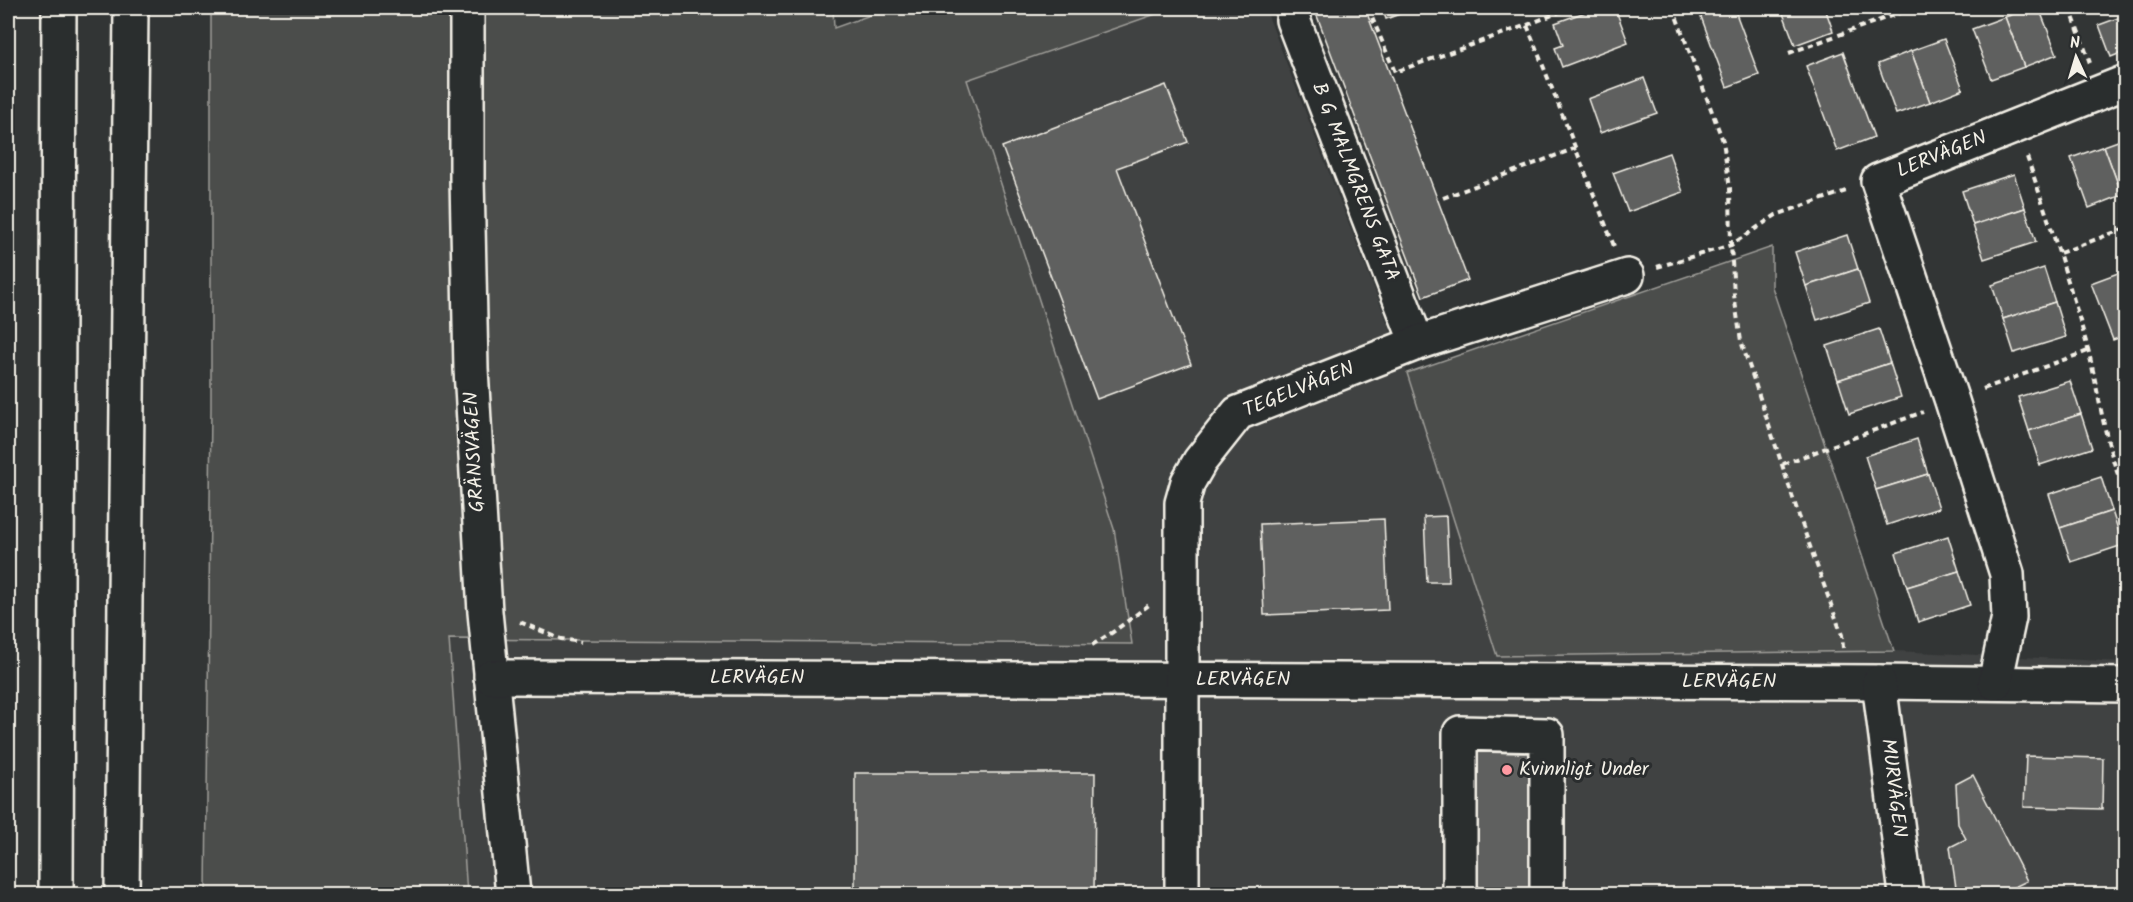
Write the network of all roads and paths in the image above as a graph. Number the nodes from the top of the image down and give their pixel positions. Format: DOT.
graph roads {
  1 [pos="58,8"];
  2 [pos="131,8"];
  3 [pos="467,8"];
  4 [pos="1368,8"];
  5 [pos="1570,8"];
  6 [pos="1672,8"];
  7 [pos="1913,8"];
  8 [pos="2070,8"];
  9 [pos="1293,20"];
  10 [pos="1527,25"];
  11 [pos="1789,53"];
  12 [pos="2113,87"];
  13 [pos="2016,126"];
  14 [pos="1576,148"];
  15 [pos="1878,181"];
  16 [pos="1443,198"];
  17 [pos="2126,228"];
  18 [pos="1731,245"];
  19 [pos="2060,253"];
  20 [pos="1627,276"];
  21 [pos="1417,343"];
  22 [pos="2126,469"];
  23 [pos="2116,472"];
  24 [pos="2126,495"];
  25 [pos="1182,602"];
  26 [pos="485,612"];
  27 [pos="589,643"];
  28 [pos="1083,645"];
  29 [pos="491,677"];
  30 [pos="1182,680"];
  31 [pos="1846,682"];
  32 [pos="1879,682"];
  33 [pos="1995,683"];
  34 [pos="2126,685"];
  35 [pos="57,894"];
  36 [pos="122,894"];
  37 [pos="513,894"];
  38 [pos="1182,894"];
  39 [pos="1460,894"];
  40 [pos="1547,894"];
  41 [pos="1906,894"];
  1 -- 35 [label="main road"];
  2 -- 36 [label="main road"];
  3 -- 26 [label="main road, GRÄNSVÄGEN"];
  4 -- 10 [label="path"];
  5 -- 10 [label="path"];
  6 -- 18 [label="path"];
  7 -- 11 [label="path"];
  8 -- 12 [label="path"];
  9 -- 21 [label="main road, B G MALMGRENS GATA"];
  10 -- 14 [label="path"];
  12 -- 13 [label="main road, LERVÄGEN"];
  13 -- 15 [label="main road, LERVÄGEN"];
  13 -- 19 [label="path"];
  14 -- 16 [label="path"];
  14 -- 20 [label="path"];
  15 -- 18 [label="path"];
  15 -- 33 [label="main road, LERVÄGEN"];
  17 -- 19 [label="path"];
  18 -- 20 [label="path"];
  18 -- 31 [label="path"];
  19 -- 23 [label="path"];
  20 -- 21 [label="main road, TEGELVÄGEN"];
  21 -- 25 [label="main road, TEGELVÄGEN"];
  22 -- 23 [label="path"];
  23 -- 24 [label="path"];
  25 -- 28 [label="path"];
  25 -- 30 [label="main road, TEGELVÄGEN"];
  26 -- 27 [label="path"];
  26 -- 29 [label="main road, GRÄNSVÄGEN"];
  29 -- 30 [label="main road, LERVÄGEN"];
  29 -- 37 [label="main road, GRÄNSVÄGEN"];
  30 -- 31 [label="main road, LERVÄGEN"];
  30 -- 38 [label="main road, TEGELVÄGEN"];
  31 -- 32 [label="main road, LERVÄGEN"];
  32 -- 33 [label="main road, LERVÄGEN"];
  32 -- 41 [label="main road, MURVÄGEN"];
  33 -- 34 [label="main road, LERVÄGEN"];
  39 -- 40 [label="main road"];
}
